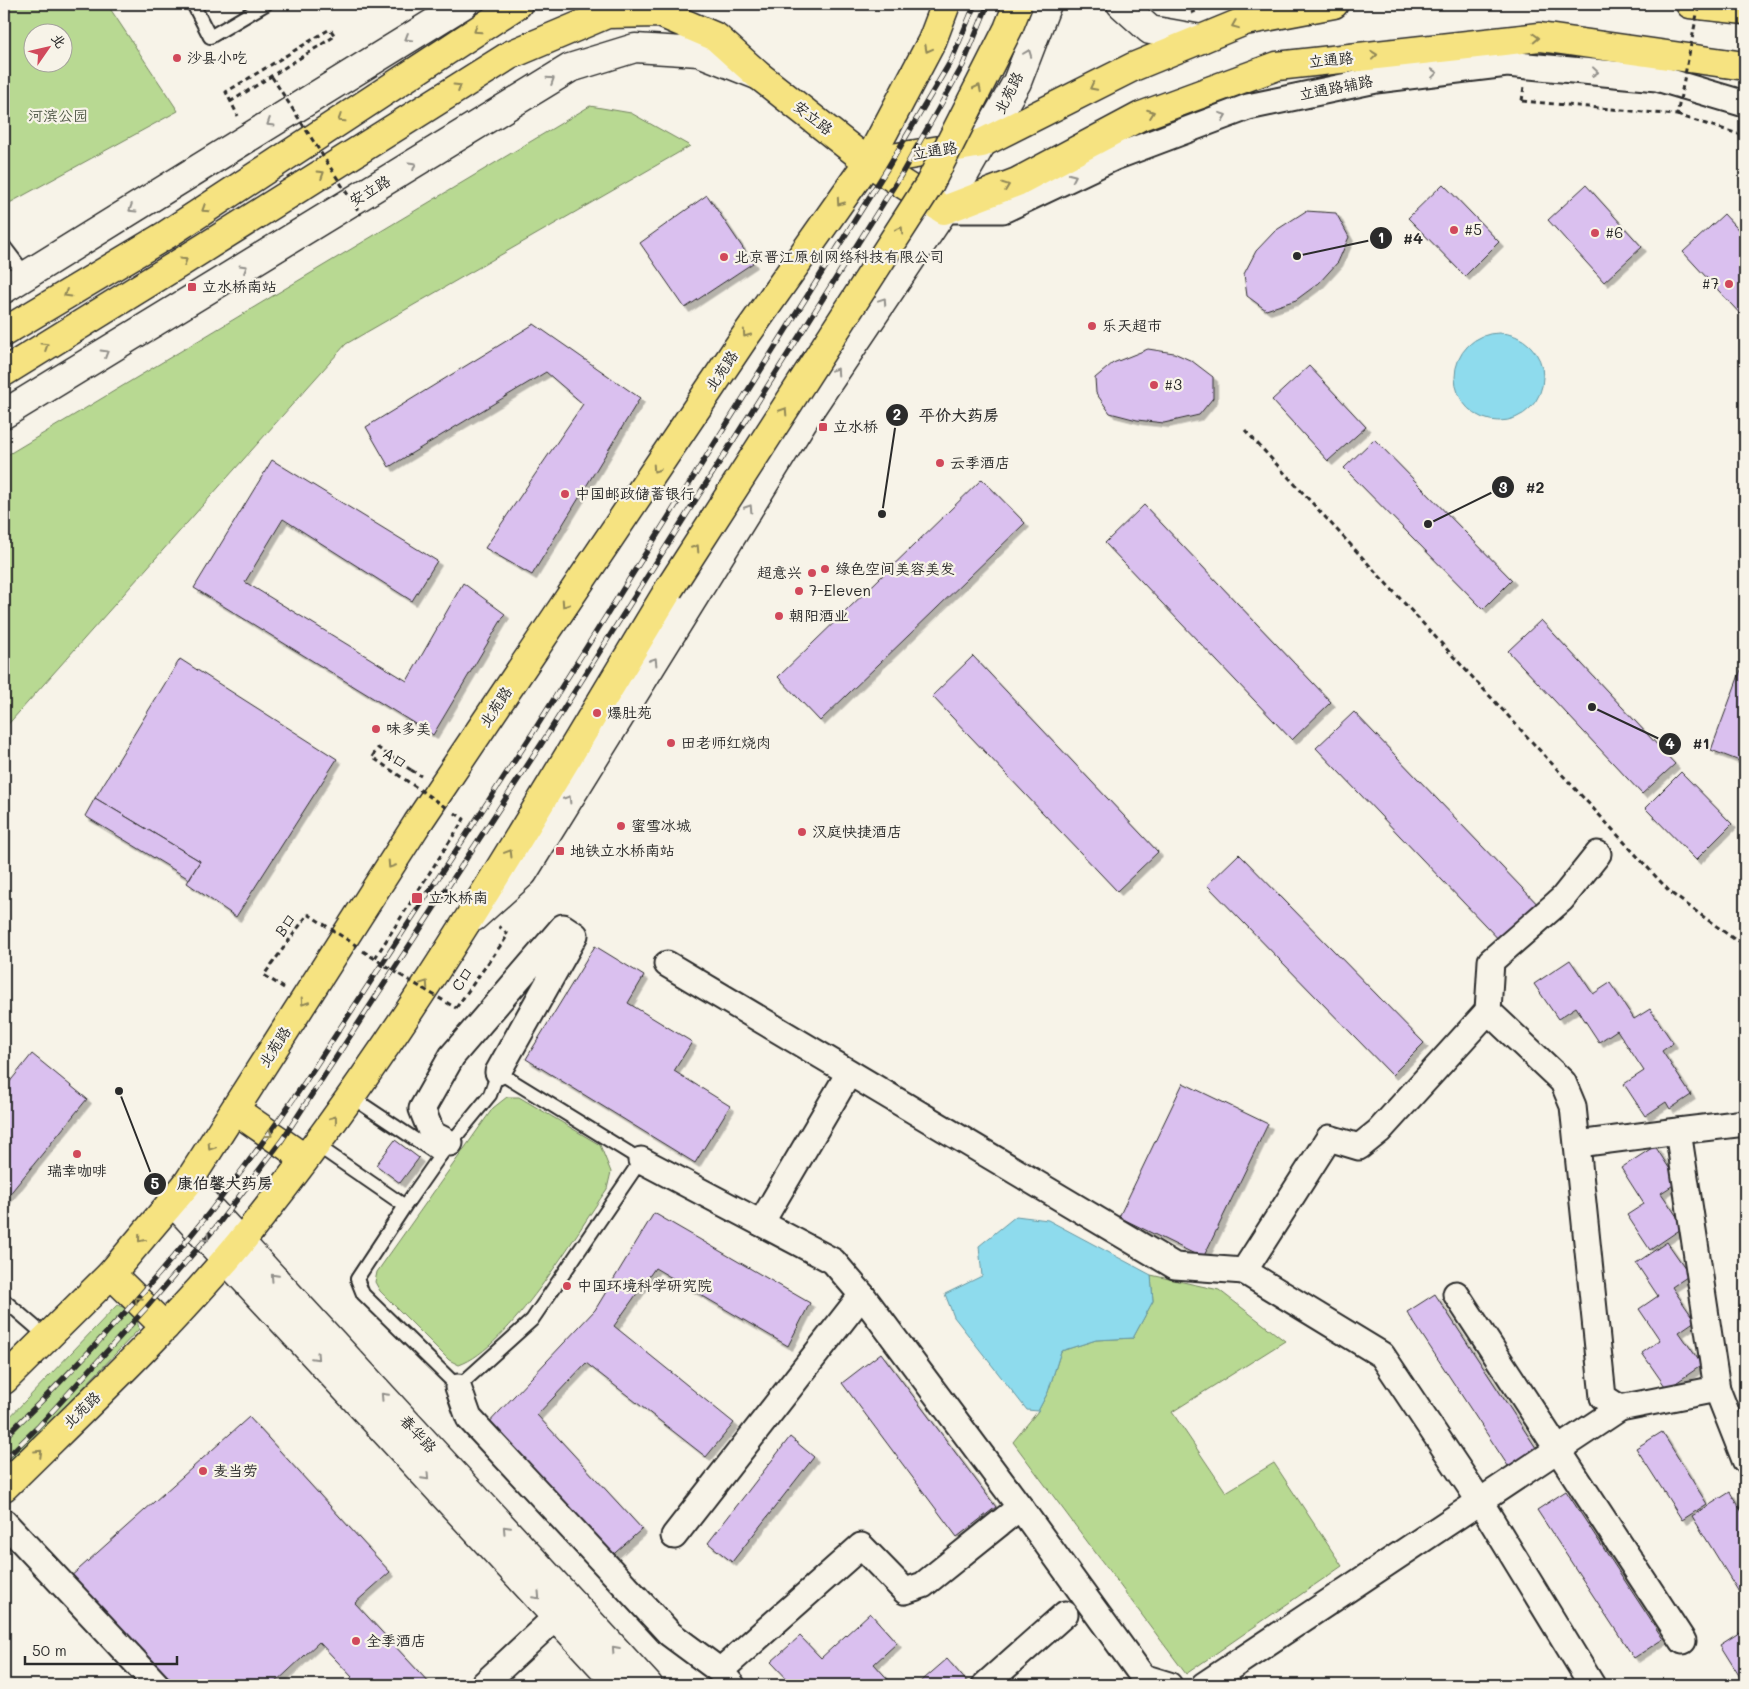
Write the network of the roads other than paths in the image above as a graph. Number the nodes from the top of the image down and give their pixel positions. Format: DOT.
graph roads {
  1 [pos="193,4"];
  2 [pos="266,4"];
  3 [pos="464,4"];
  4 [pos="518,4"];
  5 [pos="580,4"];
  6 [pos="946,4"];
  7 [pos="1018,4"];
  8 [pos="1047,4"];
  9 [pos="1121,4"];
  10 [pos="1334,4"];
  11 [pos="1690,4"];
  12 [pos="1745,10"];
  13 [pos="1201,39"];
  14 [pos="510,54"];
  15 [pos="1745,67"];
  16 [pos="758,75"];
  17 [pos="1745,104"];
  18 [pos="982,143"];
  19 [pos="868,162"];
  20 [pos="944,210"];
  21 [pos="4,246"];
  22 [pos="15,282"];
  23 [pos="4,332"];
  24 [pos="4,372"];
  25 [pos="4,414"];
  26 [pos="1598,854"];
  27 [pos="465,924"];
  28 [pos="667,964"];
  29 [pos="1488,1011"];
  30 [pos="498,1072"];
  31 [pos="849,1072"];
  32 [pos="350,1096"];
  33 [pos="235,1110"];
  34 [pos="1745,1123"];
  35 [pos="1678,1131"];
  36 [pos="1578,1144"];
  37 [pos="445,1150"];
  38 [pos="310,1151"];
  39 [pos="641,1160"];
  40 [pos="180,1193"];
  41 [pos="405,1206"];
  42 [pos="761,1223"];
  43 [pos="234,1250"];
  44 [pos="1244,1271"];
  45 [pos="111,1274"];
  46 [pos="1456,1294"];
  47 [pos="862,1295"];
  48 [pos="4,1300"];
  49 [pos="165,1327"];
  50 [pos="48,1338"];
  51 [pos="4,1380"];
  52 [pos="458,1387"];
  53 [pos="1717,1389"];
  54 [pos="1620,1408"];
  55 [pos="1558,1448"];
  56 [pos="1745,1460"];
  57 [pos="4,1487"];
  58 [pos="1478,1500"];
  59 [pos="1020,1506"];
  60 [pos="4,1522"];
  61 [pos="674,1536"];
  62 [pos="1069,1574"];
  63 [pos="1065,1614"];
  64 [pos="556,1617"];
  65 [pos="1105,1622"];
  66 [pos="1683,1641"];
  67 [pos="726,1678"];
  68 [pos="157,1685"];
  69 [pos="483,1685"];
  70 [pos="618,1685"];
  71 [pos="648,1685"];
  72 [pos="985,1685"];
  73 [pos="1169,1685"];
  74 [pos="1204,1685"];
  75 [pos="1592,1685"];
  1 -- 2 [label="lane"];
  3 -- 22 [label="street, one-way"];
  4 -- 23 [label="main road, one-way"];
  5 -- 14 [label="main road, 安立路"];
  6 -- 19 [label="main road, 北苑路, one-way"];
  27 -- 7 [label="main road, 北苑路, one-way, bridge"];
  18 -- 8 [label="street, 北苑路, one-way"];
  9 -- 13 [label="street"];
  10 -- 13 [label="main road, 立通路, one-way"];
  11 -- 12 [label="main road"];
  13 -- 18 [label="main road, 立通路, one-way"];
  14 -- 16 [label="main road, 安立路"];
  24 -- 14 [label="main road, 安立路, one-way"];
  20 -- 15 [label="main road, 立通路, one-way"];
  16 -- 19 [label="main road, 安立路"];
  25 -- 16 [label="street, 安立路, one-way"];
  20 -- 17 [label="street, 立通路辅路, one-way"];
  18 -- 19 [label="main road, 立通路"];
  18 -- 20 [label="street, 北苑路"];
  19 -- 20 [label="main road, 安立路"];
  19 -- 33 [label="main road, 北苑路, one-way"];
  27 -- 20 [label="street, 北苑路, one-way"];
  21 -- 22 [label="lane"];
  26 -- 29 [label="street"];
  32 -- 27 [label="main road, 北苑路, one-way"];
  28 -- 31 [label="street"];
  29 -- 36 [label="street"];
  29 -- 44 [label="street"];
  30 -- 37 [label="lane"];
  30 -- 37 [label="street"];
  30 -- 39 [label="lane"];
  31 -- 42 [label="street"];
  31 -- 44 [label="street"];
  32 -- 37 [label="lane"];
  38 -- 32 [label="main road, 北苑路, one-way"];
  33 -- 38 [label="main road, one-way"];
  33 -- 40 [label="main road, 北苑路, one-way"];
  34 -- 35 [label="street"];
  35 -- 36 [label="street"];
  35 -- 53 [label="street"];
  36 -- 54 [label="street"];
  37 -- 41 [label="lane"];
  38 -- 41 [label="lane"];
  38 -- 43 [label="main road, 北苑路"];
  39 -- 42 [label="street"];
  39 -- 52 [label="lane"];
  40 -- 43 [label="street, 春华路"];
  40 -- 45 [label="main road, 北苑路, one-way"];
  41 -- 52 [label="lane"];
  42 -- 47 [label="street"];
  43 -- 49 [label="main road, 北苑路"];
  43 -- 64 [label="street, 春华路, one-way"];
  71 -- 43 [label="street, 春华路, one-way"];
  44 -- 58 [label="street"];
  49 -- 45 [label="main road, one-way"];
  45 -- 50 [label="main road, 北苑路"];
  46 -- 55 [label="street"];
  47 -- 59 [label="street"];
  47 -- 61 [label="street"];
  48 -- 50 [label="lane"];
  57 -- 49 [label="main road, 北苑路, one-way"];
  50 -- 51 [label="main road, 北苑路"];
  52 -- 67 [label="street"];
  53 -- 54 [label="street"];
  53 -- 56 [label="street"];
  54 -- 55 [label="street"];
  55 -- 58 [label="street"];
  55 -- 66 [label="street"];
  58 -- 74 [label="street"];
  58 -- 75 [label="street"];
  59 -- 62 [label="street"];
  59 -- 67 [label="street"];
  60 -- 68 [label="street"];
  62 -- 63 [label="street"];
  62 -- 65 [label="street"];
  63 -- 65 [label="street"];
  63 -- 72 [label="street"];
  64 -- 69 [label="street"];
  64 -- 70 [label="street, 春华路"];
  65 -- 73 [label="street"];
}
